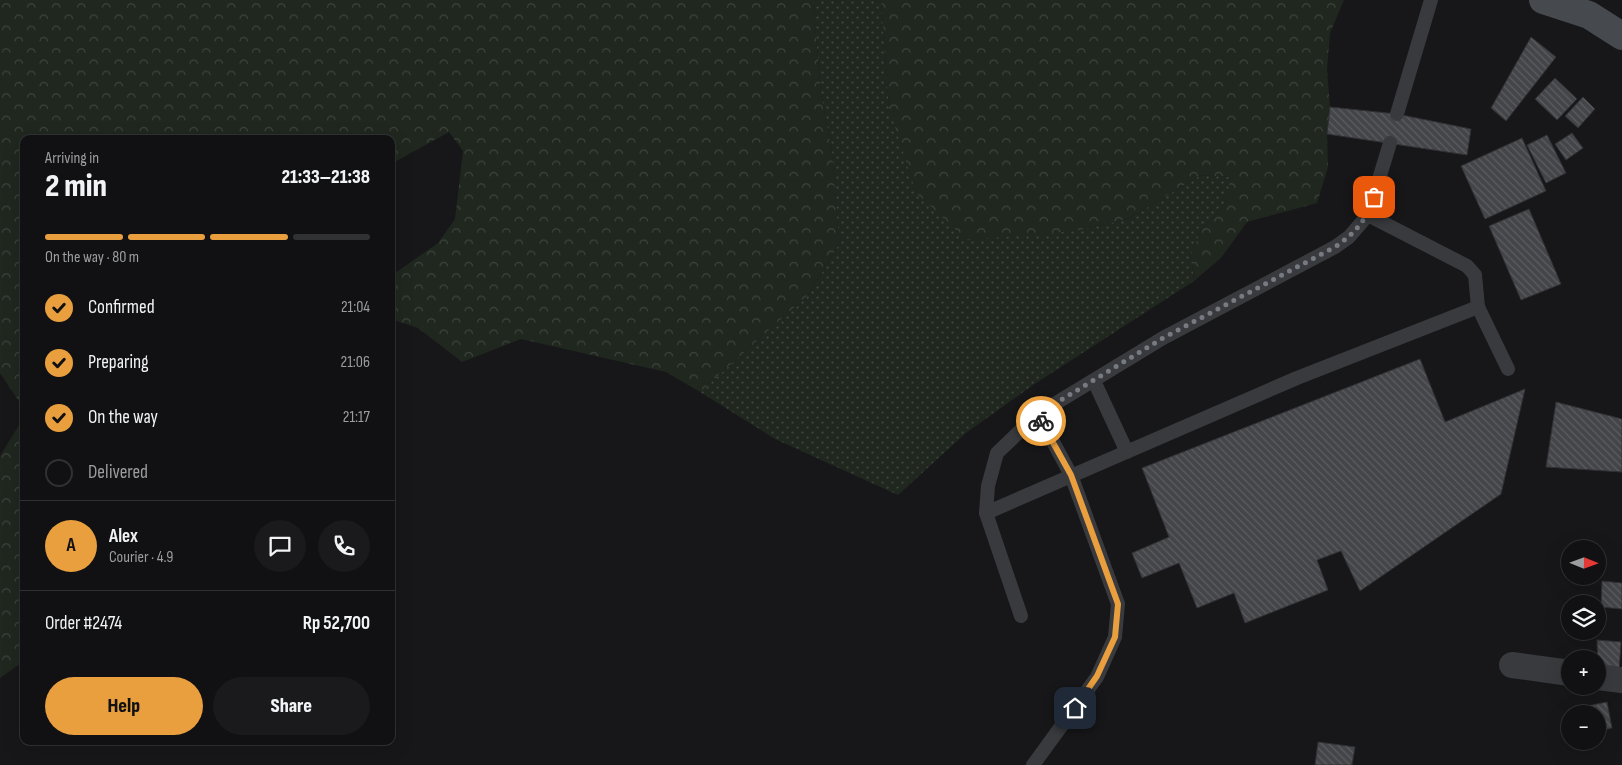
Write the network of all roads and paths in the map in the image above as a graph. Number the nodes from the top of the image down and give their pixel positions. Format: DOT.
graph roads {
  1 [pos="1430,0"];
  2 [pos="1543,0"];
  3 [pos="1622,36"];
  4 [pos="1397,114"];
  5 [pos="1390,144"];
  6 [pos="1368,215"];
  7 [pos="1478,307"];
  8 [pos="1508,369"];
  9 [pos="1094,381"];
  10 [pos="1038,414"];
  11 [pos="1127,452"];
  12 [pos="1071,475"];
  13 [pos="986,513"];
  14 [pos="1020,616"];
  15 [pos="1512,665"];
  16 [pos="1561,672"];
  17 [pos="1606,678"];
  18 [pos="1622,680"];
  19 [pos="1033,765"];
  1 -- 4 [label="lane"];
  2 -- 3 [label="main road"];
  5 -- 6 [label="lane"];
  6 -- 7 [label="lane"];
  6 -- 9 [label="lane"];
  7 -- 8 [label="lane"];
  7 -- 11 [label="lane"];
  9 -- 10 [label="lane"];
  9 -- 11 [label="lane"];
  10 -- 12 [label="lane"];
  10 -- 13 [label="lane"];
  11 -- 12 [label="lane"];
  12 -- 13 [label="lane"];
  12 -- 19 [label="lane"];
  13 -- 14 [label="lane"];
  15 -- 16 [label="street"];
  17 -- 18 [label="street"];
}
